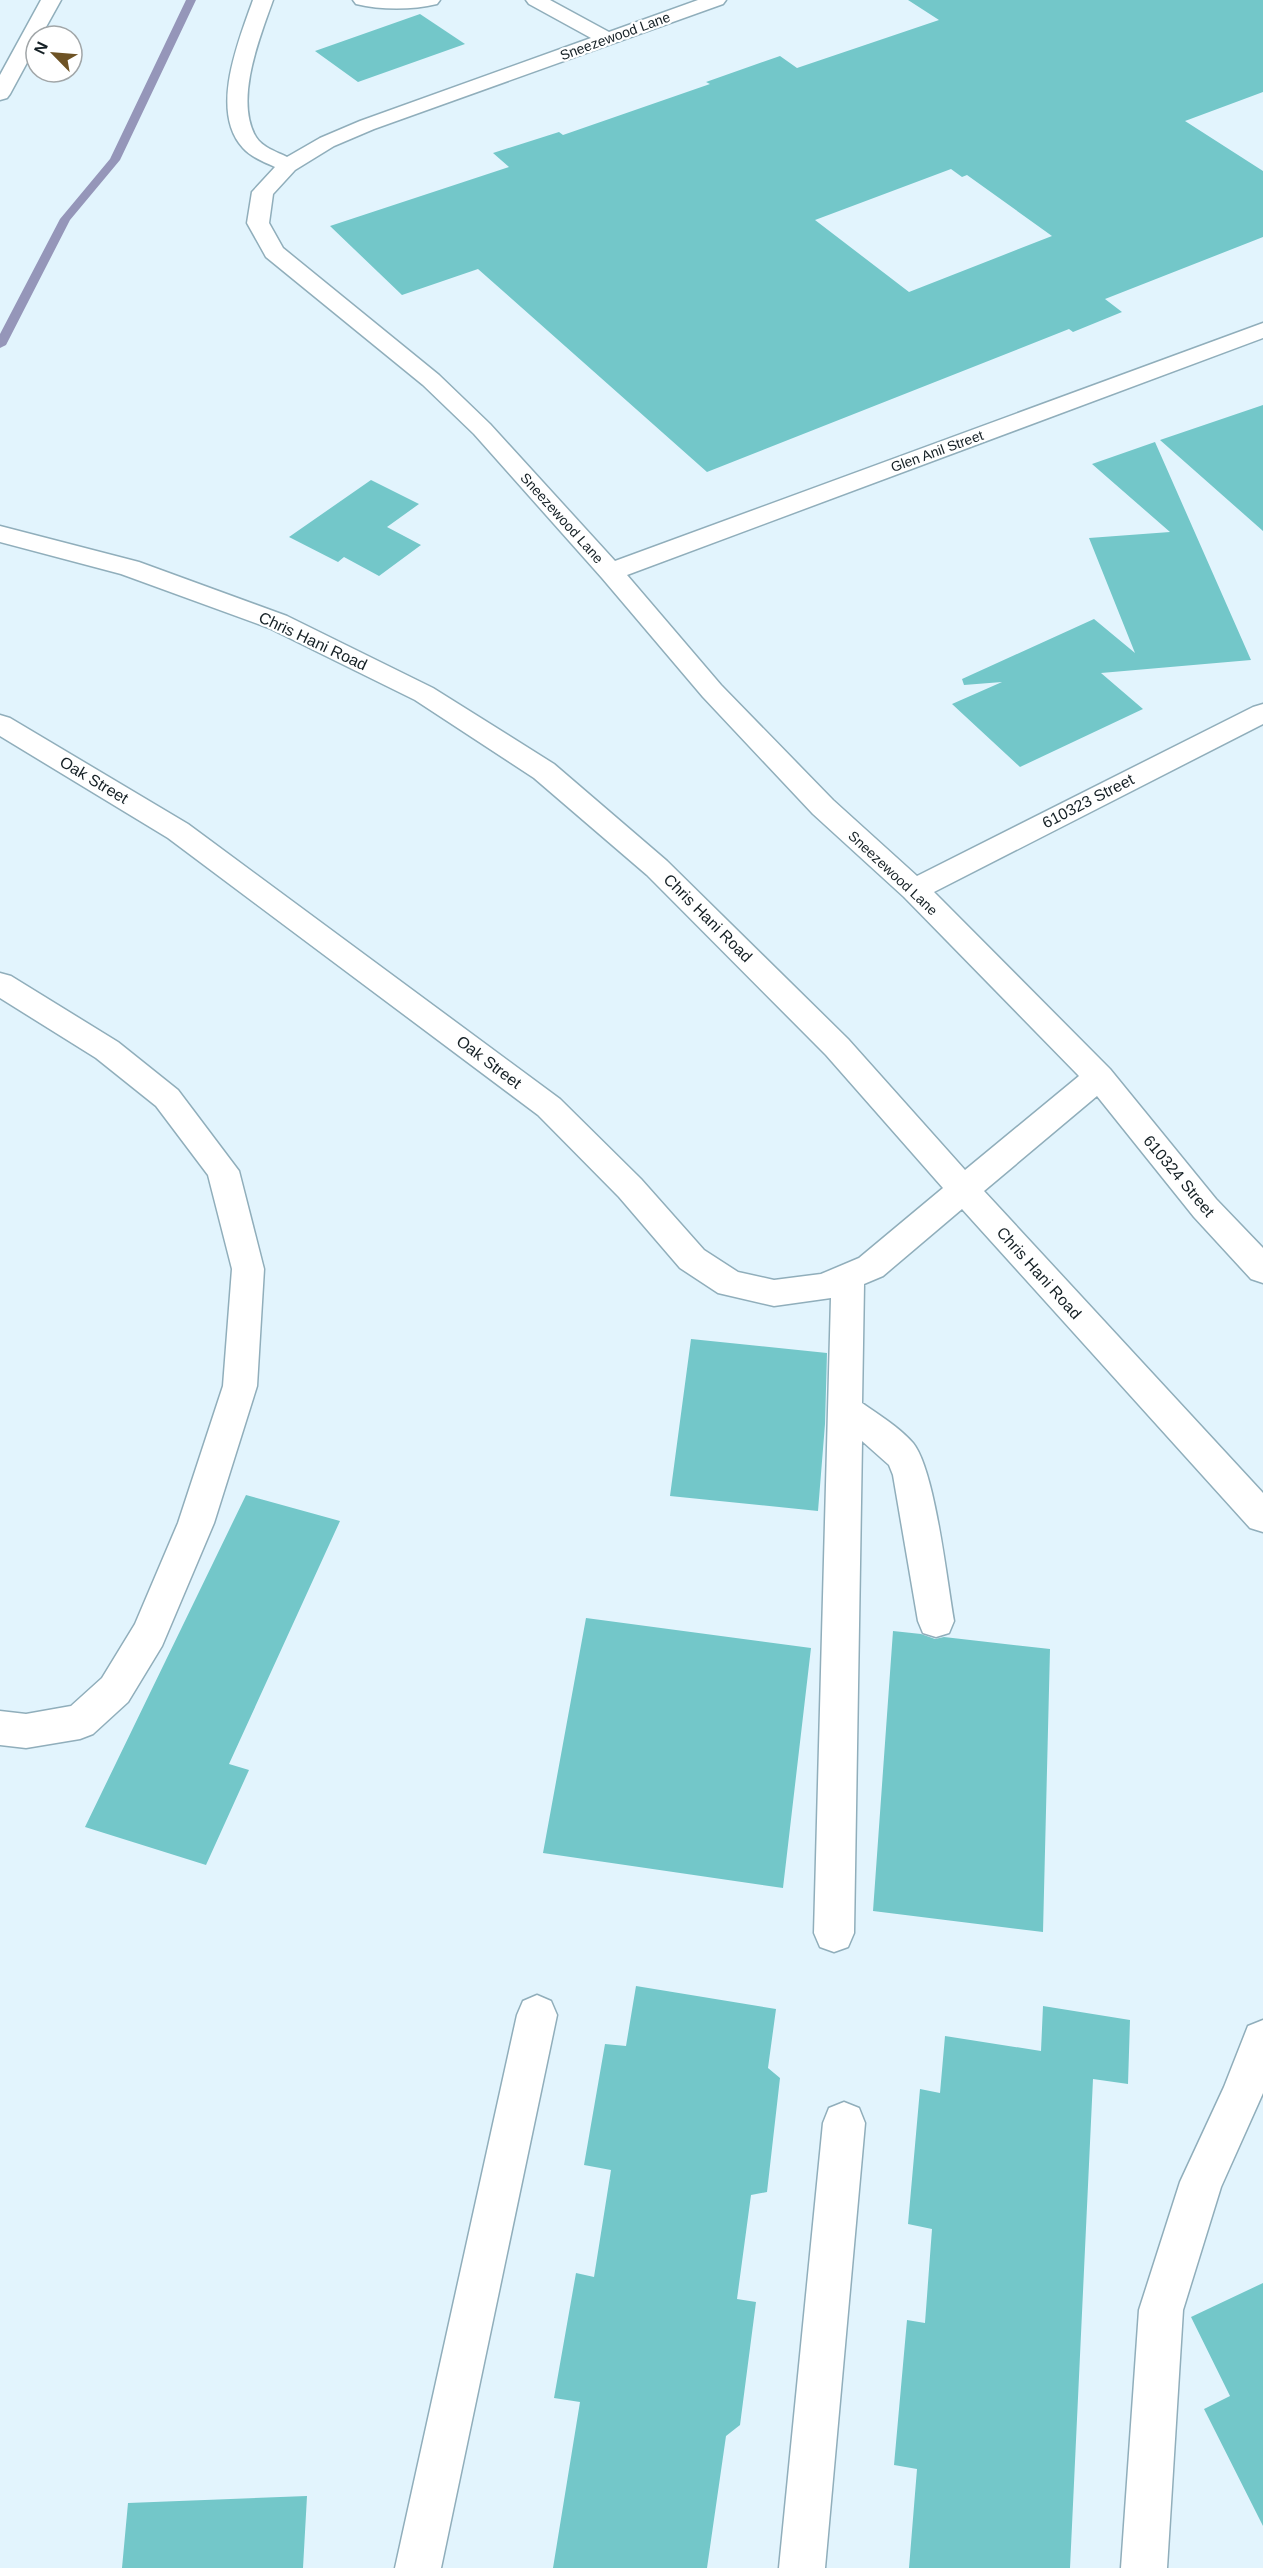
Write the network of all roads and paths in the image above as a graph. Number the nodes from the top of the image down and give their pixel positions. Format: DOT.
graph roads {
  1 [pos="51,0"];
  2 [pos="263,0"];
  3 [pos="363,0"];
  4 [pos="430,0"];
  5 [pos="536,0"];
  6 [pos="716,0"];
  7 [pos="607,39"];
  8 [pos="0,94"];
  9 [pos="288,166"];
  10 [pos="1263,330"];
  11 [pos="0,534"];
  12 [pos="611,572"];
  13 [pos="1263,713"];
  14 [pos="0,724"];
  15 [pos="914,890"];
  16 [pos="0,984"];
  17 [pos="1099,1077"];
  18 [pos="964,1190"];
  19 [pos="1263,1270"];
  20 [pos="848,1278"];
  21 [pos="845,1410"];
  22 [pos="1263,1517"];
  23 [pos="936,1621"];
  24 [pos="0,1728"];
  25 [pos="834,1933"];
  26 [pos="537,2015"];
  27 [pos="1263,2041"];
  28 [pos="844,2123"];
  29 [pos="418,2568"];
  30 [pos="802,2568"];
  31 [pos="1144,2568"];
  1 -- 8 [label="main road"];
  2 -- 9 [label="main road"];
  3 -- 4 [label="main road"];
  5 -- 7 [label="main road"];
  6 -- 7 [label="main road, Sneezewood Lane"];
  7 -- 9 [label="main road, Sneezewood Lane"];
  9 -- 12 [label="main road, Sneezewood Lane"];
  10 -- 12 [label="main road, Glen Anil Street"];
  11 -- 18 [label="main road, Chris Hani Road"];
  12 -- 15 [label="main road, Sneezewood Lane"];
  13 -- 15 [label="main road, 610323 Street"];
  14 -- 20 [label="main road, Oak Street"];
  15 -- 17 [label="main road, Sneezewood Lane"];
  16 -- 24 [label="main road"];
  17 -- 18 [label="main road"];
  17 -- 19 [label="main road, 610324 Street"];
  18 -- 20 [label="main road, Oak Street"];
  18 -- 22 [label="main road, Chris Hani Road"];
  20 -- 21 [label="main road"];
  21 -- 23 [label="main road"];
  21 -- 25 [label="main road"];
  26 -- 29 [label="main road"];
  27 -- 31 [label="main road"];
  28 -- 30 [label="main road"];
}
